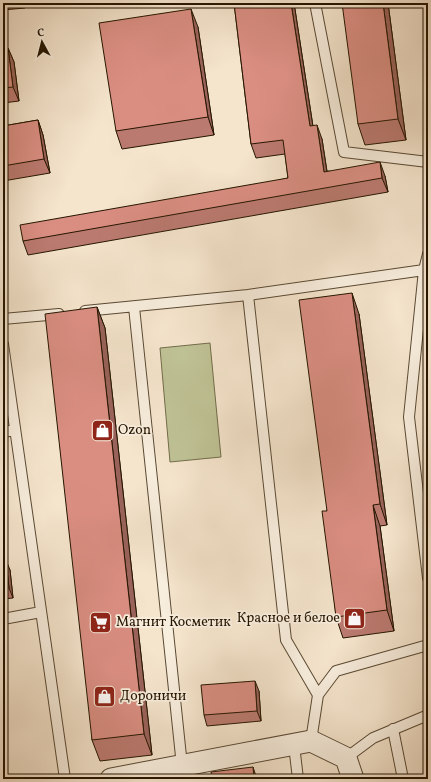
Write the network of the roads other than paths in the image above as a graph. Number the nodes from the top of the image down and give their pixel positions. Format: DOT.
graph roads {
  1 [pos="315,3"];
  2 [pos="428,162"];
  3 [pos="428,254"];
  4 [pos="424,270"];
  5 [pos="248,295"];
  6 [pos="134,306"];
  7 [pos="3,319"];
  8 [pos="3,344"];
  9 [pos="15,430"];
  10 [pos="3,432"];
  11 [pos="428,578"];
  12 [pos="41,612"];
  13 [pos="3,619"];
  14 [pos="428,645"];
  15 [pos="318,695"];
  16 [pos="428,715"];
  17 [pos="393,729"];
  18 [pos="302,743"];
  19 [pos="346,758"];
  20 [pos="182,766"];
  21 [pos="65,779"];
  22 [pos="111,779"];
  23 [pos="298,779"];
  24 [pos="353,779"];
  25 [pos="403,779"];
  1 -- 2 [label="lane"];
  3 -- 4 [label="lane"];
  4 -- 5 [label="lane"];
  4 -- 11 [label="lane"];
  5 -- 6 [label="lane"];
  5 -- 15 [label="lane"];
  6 -- 7 [label="lane"];
  6 -- 20 [label="lane"];
  8 -- 9 [label="lane"];
  9 -- 10 [label="lane"];
  9 -- 12 [label="lane"];
  12 -- 13 [label="lane"];
  12 -- 21 [label="lane"];
  14 -- 15 [label="lane"];
  15 -- 18 [label="lane"];
  16 -- 17 [label="lane"];
  17 -- 19 [label="lane"];
  17 -- 25 [label="lane"];
  18 -- 19 [label="street"];
  18 -- 20 [label="street"];
  18 -- 23 [label="lane"];
  19 -- 24 [label="street"];
  20 -- 22 [label="street"];
}
